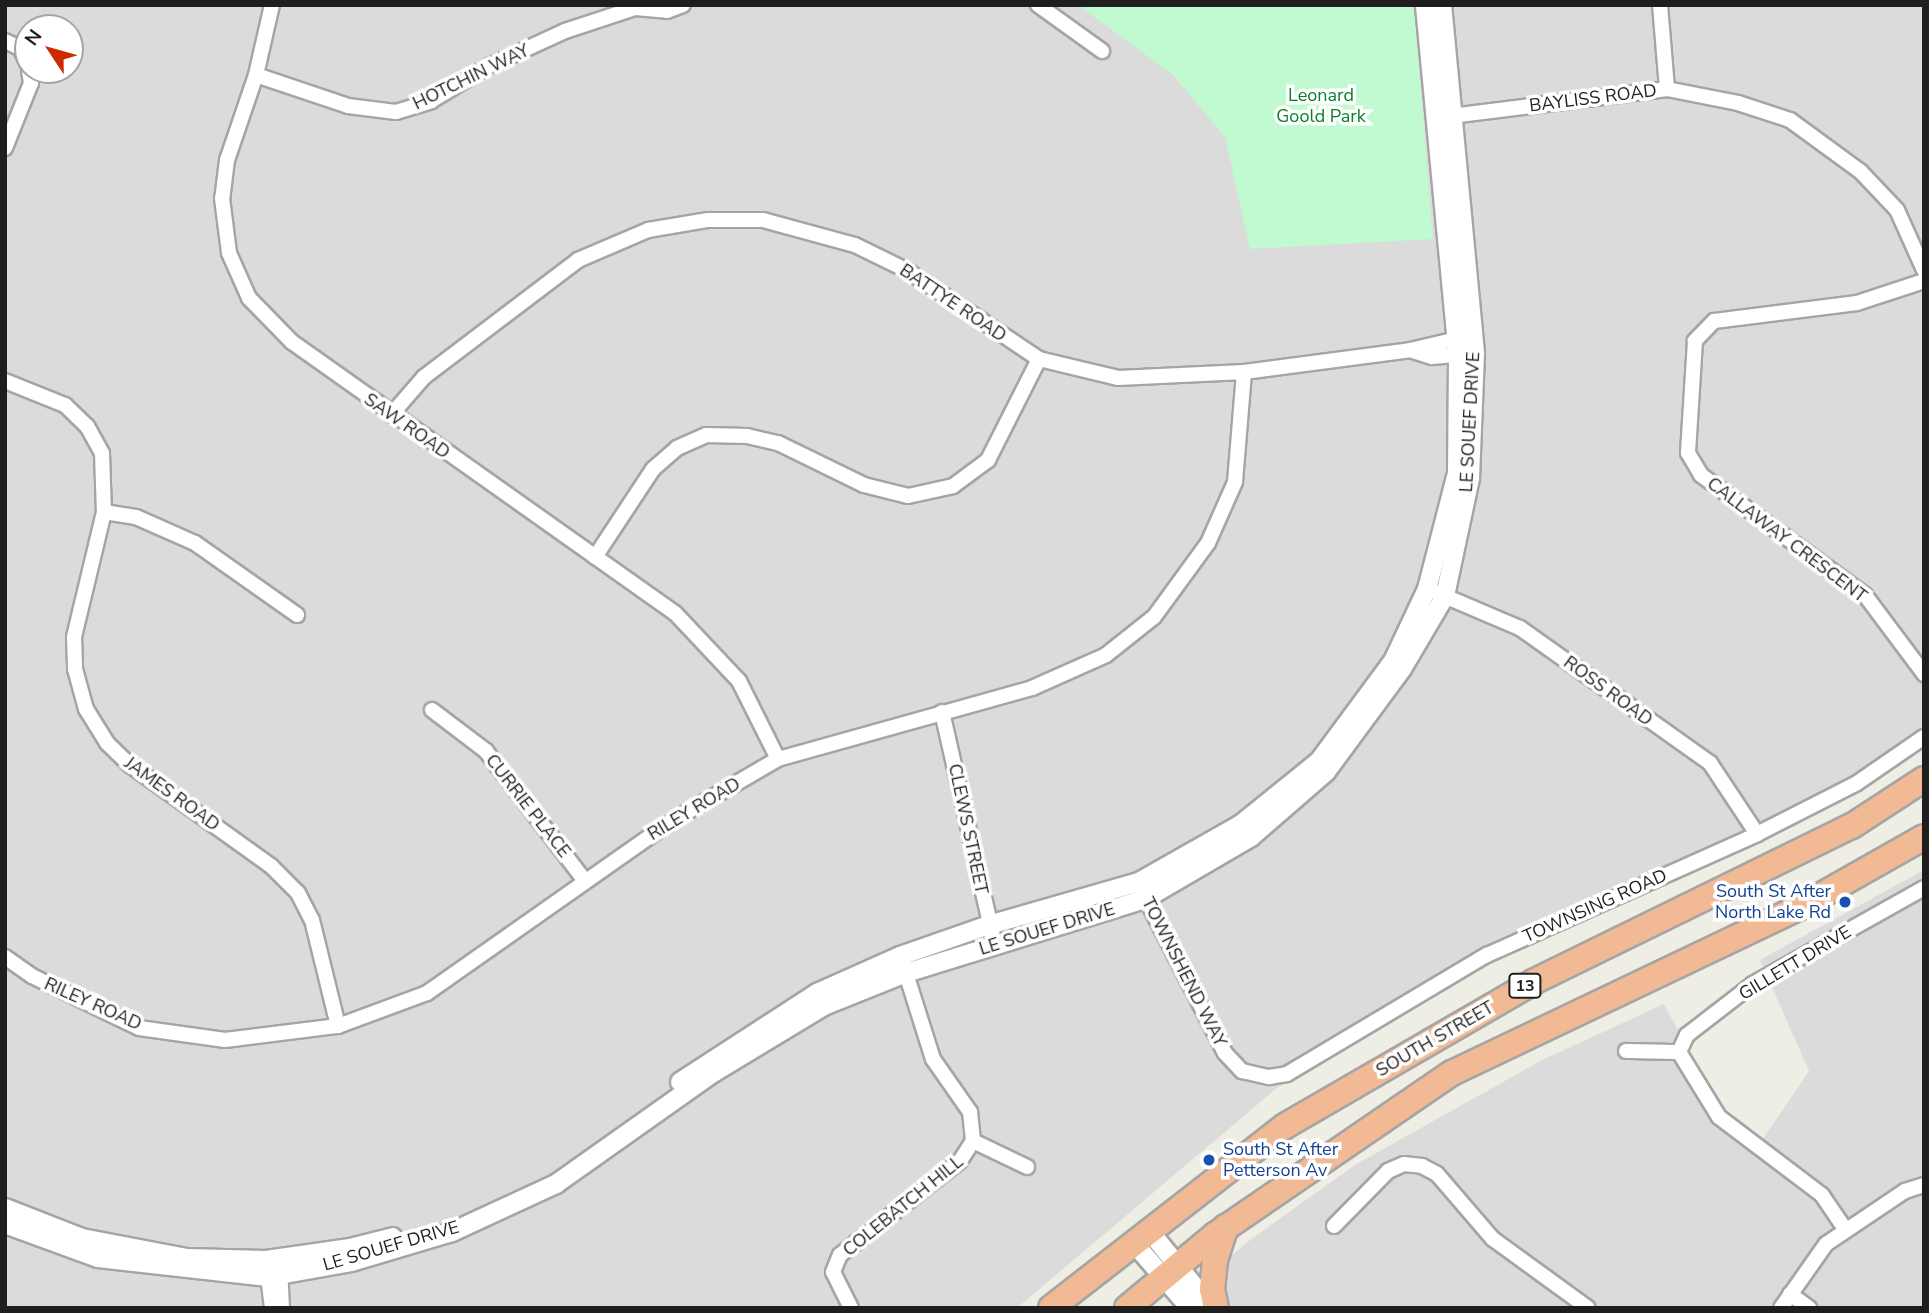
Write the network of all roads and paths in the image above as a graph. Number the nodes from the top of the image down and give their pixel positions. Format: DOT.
graph roads {
  1 [pos="272,5"];
  2 [pos="683,5"];
  3 [pos="1038,5"];
  4 [pos="1426,5"];
  5 [pos="1442,5"];
  6 [pos="1660,5"];
  7 [pos="1102,51"];
  8 [pos="256,75"];
  9 [pos="31,84"];
  10 [pos="1667,89"];
  11 [pos="1446,117"];
  12 [pos="5,148"];
  13 [pos="1924,270"];
  14 [pos="1924,281"];
  15 [pos="1466,345"];
  16 [pos="1040,359"];
  17 [pos="1244,372"];
  18 [pos="5,381"];
  19 [pos="391,415"];
  20 [pos="104,512"];
  21 [pos="595,557"];
  22 [pos="1427,589"];
  23 [pos="1445,596"];
  24 [pos="298,615"];
  25 [pos="1924,674"];
  26 [pos="432,710"];
  27 [pos="942,712"];
  28 [pos="1924,737"];
  29 [pos="778,759"];
  30 [pos="1924,779"];
  31 [pos="1757,834"];
  32 [pos="1924,837"];
  33 [pos="585,881"];
  34 [pos="1924,888"];
  35 [pos="1142,891"];
  36 [pos="989,925"];
  37 [pos="995,945"];
  38 [pos="5,957"];
  39 [pos="903,964"];
  40 [pos="338,1026"];
  41 [pos="1626,1051"];
  42 [pos="1679,1052"];
  43 [pos="1269,1077"];
  44 [pos="973,1141"];
  45 [pos="1027,1167"];
  46 [pos="1924,1185"];
  47 [pos="5,1208"];
  48 [pos="5,1224"];
  49 [pos="1334,1226"];
  50 [pos="1226,1227"];
  51 [pos="1845,1229"];
  52 [pos="1140,1235"];
  53 [pos="274,1267"];
  54 [pos="1170,1272"];
  55 [pos="1790,1294"];
  56 [pos="1128,1307"];
  57 [pos="272,1308"];
  58 [pos="282,1308"];
  59 [pos="851,1308"];
  60 [pos="1051,1308"];
  61 [pos="1157,1308"];
  62 [pos="1190,1308"];
  63 [pos="1214,1308"];
  64 [pos="1588,1308"];
  65 [pos="1780,1308"];
  66 [pos="1809,1308"];
  1 -- 8 [label="street, SAW ROAD"];
  2 -- 8 [label="street, HOTCHIN WAY"];
  3 -- 7 [label="street"];
  4 -- 11 [label="street, LE SOUEF DRIVE"];
  5 -- 11 [label="street, LE SOUEF DRIVE"];
  6 -- 10 [label="street"];
  8 -- 19 [label="street, SAW ROAD"];
  9 -- 12 [label="street"];
  10 -- 11 [label="street, BAYLISS ROAD"];
  10 -- 13 [label="street, BAYLISS ROAD"];
  11 -- 15 [label="street, LE SOUEF DRIVE"];
  14 -- 25 [label="street, CALLAWAY CRESCENT"];
  15 -- 17 [label="street, BATTYE ROAD"];
  15 -- 22 [label="street, LE SOUEF DRIVE"];
  15 -- 23 [label="street, LE SOUEF DRIVE"];
  16 -- 17 [label="street, BATTYE ROAD"];
  16 -- 19 [label="street, BATTYE ROAD"];
  16 -- 21 [label="street"];
  17 -- 27 [label="street, RILEY ROAD"];
  18 -- 20 [label="street, JAMES ROAD"];
  19 -- 21 [label="street, SAW ROAD"];
  20 -- 24 [label="street"];
  20 -- 40 [label="street, JAMES ROAD"];
  21 -- 29 [label="street, SAW ROAD"];
  22 -- 23 [label="street, ROSS ROAD"];
  22 -- 35 [label="street, LE SOUEF DRIVE"];
  23 -- 31 [label="street, ROSS ROAD"];
  23 -- 35 [label="street, LE SOUEF DRIVE"];
  26 -- 33 [label="street, CURRIE PLACE"];
  27 -- 29 [label="street, RILEY ROAD"];
  27 -- 36 [label="street, CLEWS STREET"];
  28 -- 31 [label="street, TOWNSING ROAD"];
  29 -- 33 [label="street, RILEY ROAD"];
  30 -- 52 [label="highway, SOUTH STREET / 13"];
  31 -- 43 [label="street, TOWNSING ROAD"];
  32 -- 50 [label="highway, 13"];
  33 -- 40 [label="street, RILEY ROAD"];
  34 -- 42 [label="street, GILLETT DRIVE"];
  35 -- 36 [label="street, LE SOUEF DRIVE"];
  35 -- 37 [label="street, LE SOUEF DRIVE"];
  35 -- 43 [label="street, TOWNSHEND WAY"];
  36 -- 37 [label="street, CLEWS STREET"];
  36 -- 39 [label="street, LE SOUEF DRIVE"];
  37 -- 39 [label="street, LE SOUEF DRIVE"];
  38 -- 40 [label="street, RILEY ROAD"];
  39 -- 44 [label="street"];
  39 -- 53 [label="street, LE SOUEF DRIVE"];
  41 -- 42 [label="street"];
  42 -- 51 [label="street"];
  44 -- 45 [label="street"];
  44 -- 59 [label="street, COLEBATCH HILL"];
  46 -- 51 [label="street"];
  47 -- 53 [label="street, LE SOUEF DRIVE"];
  48 -- 53 [label="street, LE SOUEF DRIVE"];
  49 -- 64 [label="street"];
  50 -- 54 [label="highway, 13"];
  50 -- 63 [label="highway"];
  51 -- 55 [label="street"];
  52 -- 54 [label="street"];
  52 -- 60 [label="highway, SOUTH STREET / 13"];
  53 -- 57 [label="street"];
  53 -- 58 [label="street"];
  54 -- 56 [label="highway, 13"];
  54 -- 62 [label="street"];
  54 -- 63 [label="street"];
  55 -- 65 [label="street"];
  55 -- 66 [label="street"];
  56 -- 61 [label="highway"];
}
